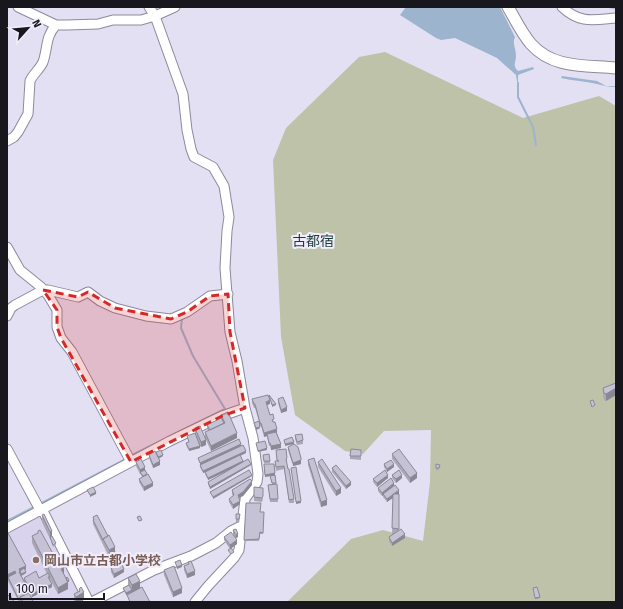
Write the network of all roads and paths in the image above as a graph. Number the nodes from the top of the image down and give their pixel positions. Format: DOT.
graph roads {
  1 [pos="18,7"];
  2 [pos="149,7"];
  3 [pos="175,7"];
  4 [pos="508,7"];
  5 [pos="562,7"];
  6 [pos="155,16"];
  7 [pos="616,18"];
  8 [pos="56,25"];
  9 [pos="616,68"];
  10 [pos="7,141"];
  11 [pos="7,247"];
  12 [pos="43,290"];
  13 [pos="228,294"];
  14 [pos="7,316"];
  15 [pos="245,408"];
  16 [pos="7,448"];
  17 [pos="132,462"];
  18 [pos="39,507"];
  19 [pos="241,526"];
  20 [pos="7,528"];
  21 [pos="90,602"];
  22 [pos="195,602"];
  1 -- 8 [label="street"];
  2 -- 6 [label="street"];
  3 -- 6 [label="street"];
  4 -- 9 [label="main road"];
  5 -- 7 [label="street"];
  6 -- 8 [label="street"];
  6 -- 13 [label="street"];
  8 -- 10 [label="street"];
  11 -- 12 [label="street"];
  12 -- 13 [label="street"];
  12 -- 14 [label="street"];
  12 -- 17 [label="street"];
  13 -- 15 [label="street"];
  15 -- 17 [label="street"];
  15 -- 19 [label="street"];
  16 -- 18 [label="street"];
  17 -- 18 [label="street"];
  18 -- 20 [label="street"];
  18 -- 21 [label="street"];
  19 -- 21 [label="street"];
  19 -- 22 [label="street"];
}
